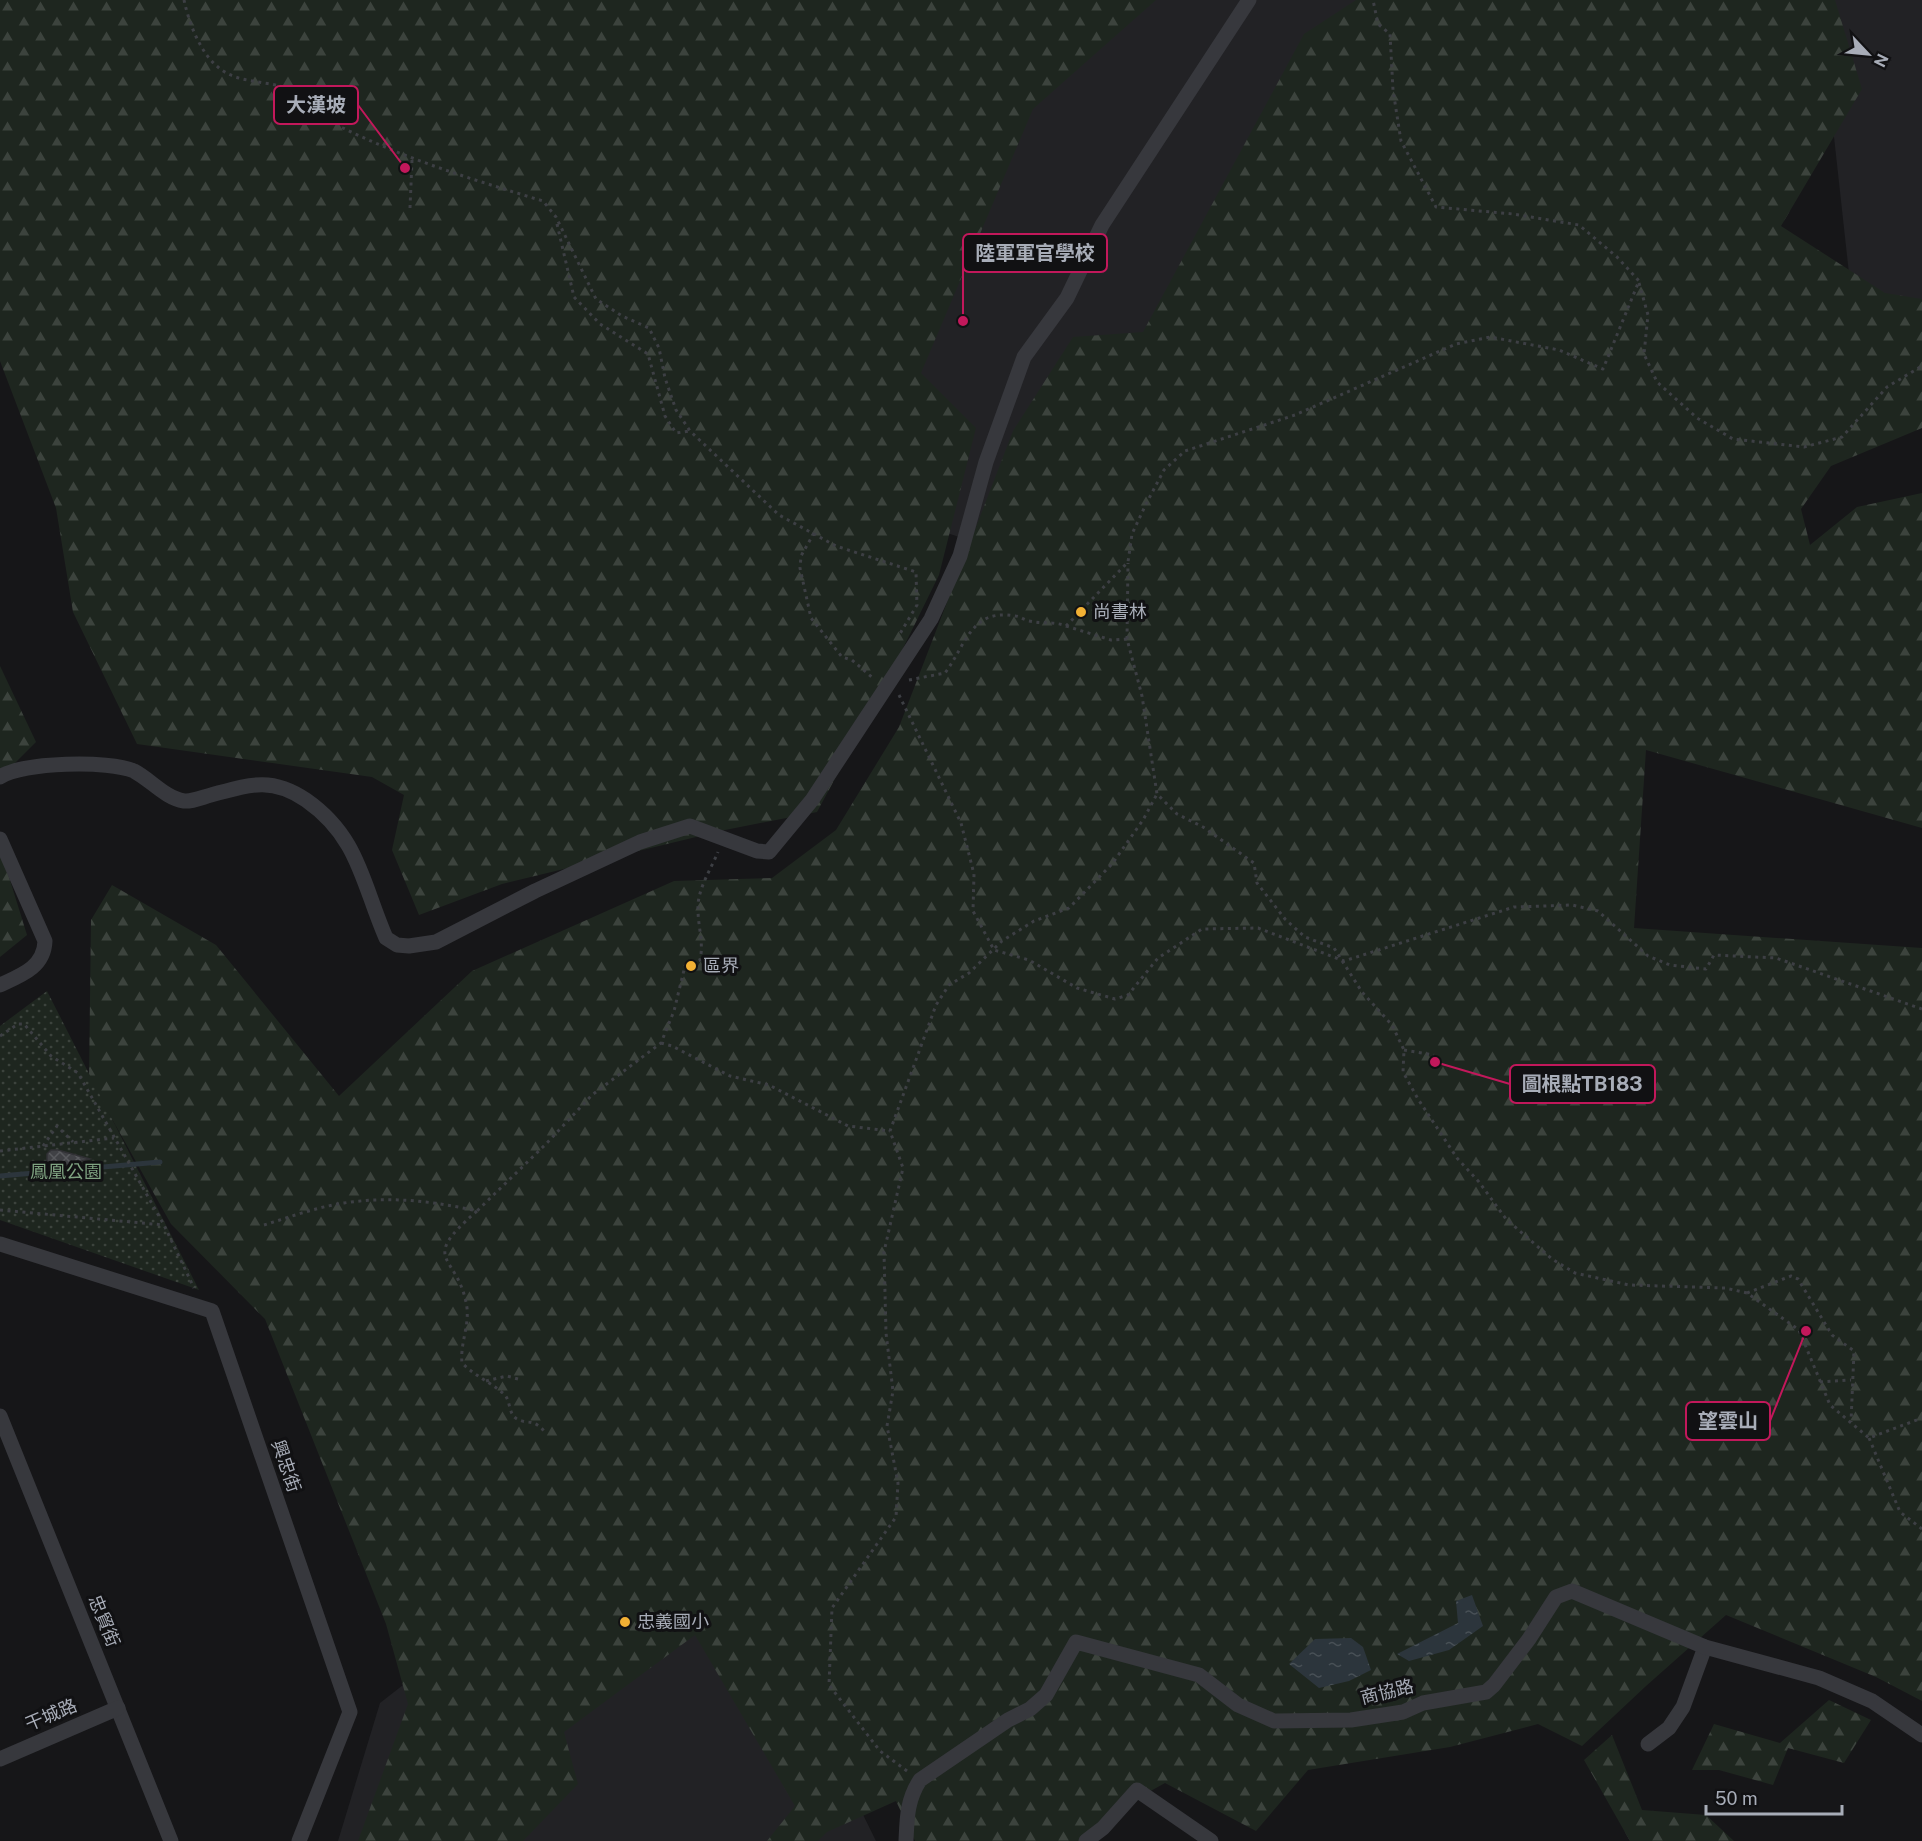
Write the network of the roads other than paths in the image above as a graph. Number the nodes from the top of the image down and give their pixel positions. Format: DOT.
graph roads {
  1 [pos="1249,0"];
  2 [pos="0,777"];
  3 [pos="0,839"];
  4 [pos="0,985"];
  5 [pos="0,1244"];
  6 [pos="0,1416"];
  7 [pos="1705,1647"];
  8 [pos="118,1708"];
  9 [pos="1922,1734"];
  10 [pos="1648,1744"];
  11 [pos="0,1759"];
  12 [pos="1202,1839"];
  13 [pos="171,1841"];
  14 [pos="299,1841"];
  15 [pos="906,1841"];
  16 [pos="1086,1841"];
  1 -- 2 [label="street"];
  3 -- 4 [label="street"];
  5 -- 14 [label="street, 興忠街"];
  6 -- 8 [label="street, 忠貿街"];
  7 -- 9 [label="street, 商協路"];
  7 -- 10 [label="street"];
  7 -- 15 [label="street, 商協路"];
  8 -- 11 [label="street, 干城路"];
  8 -- 13 [label="street, 忠貿街"];
  12 -- 16 [label="street"];
}
